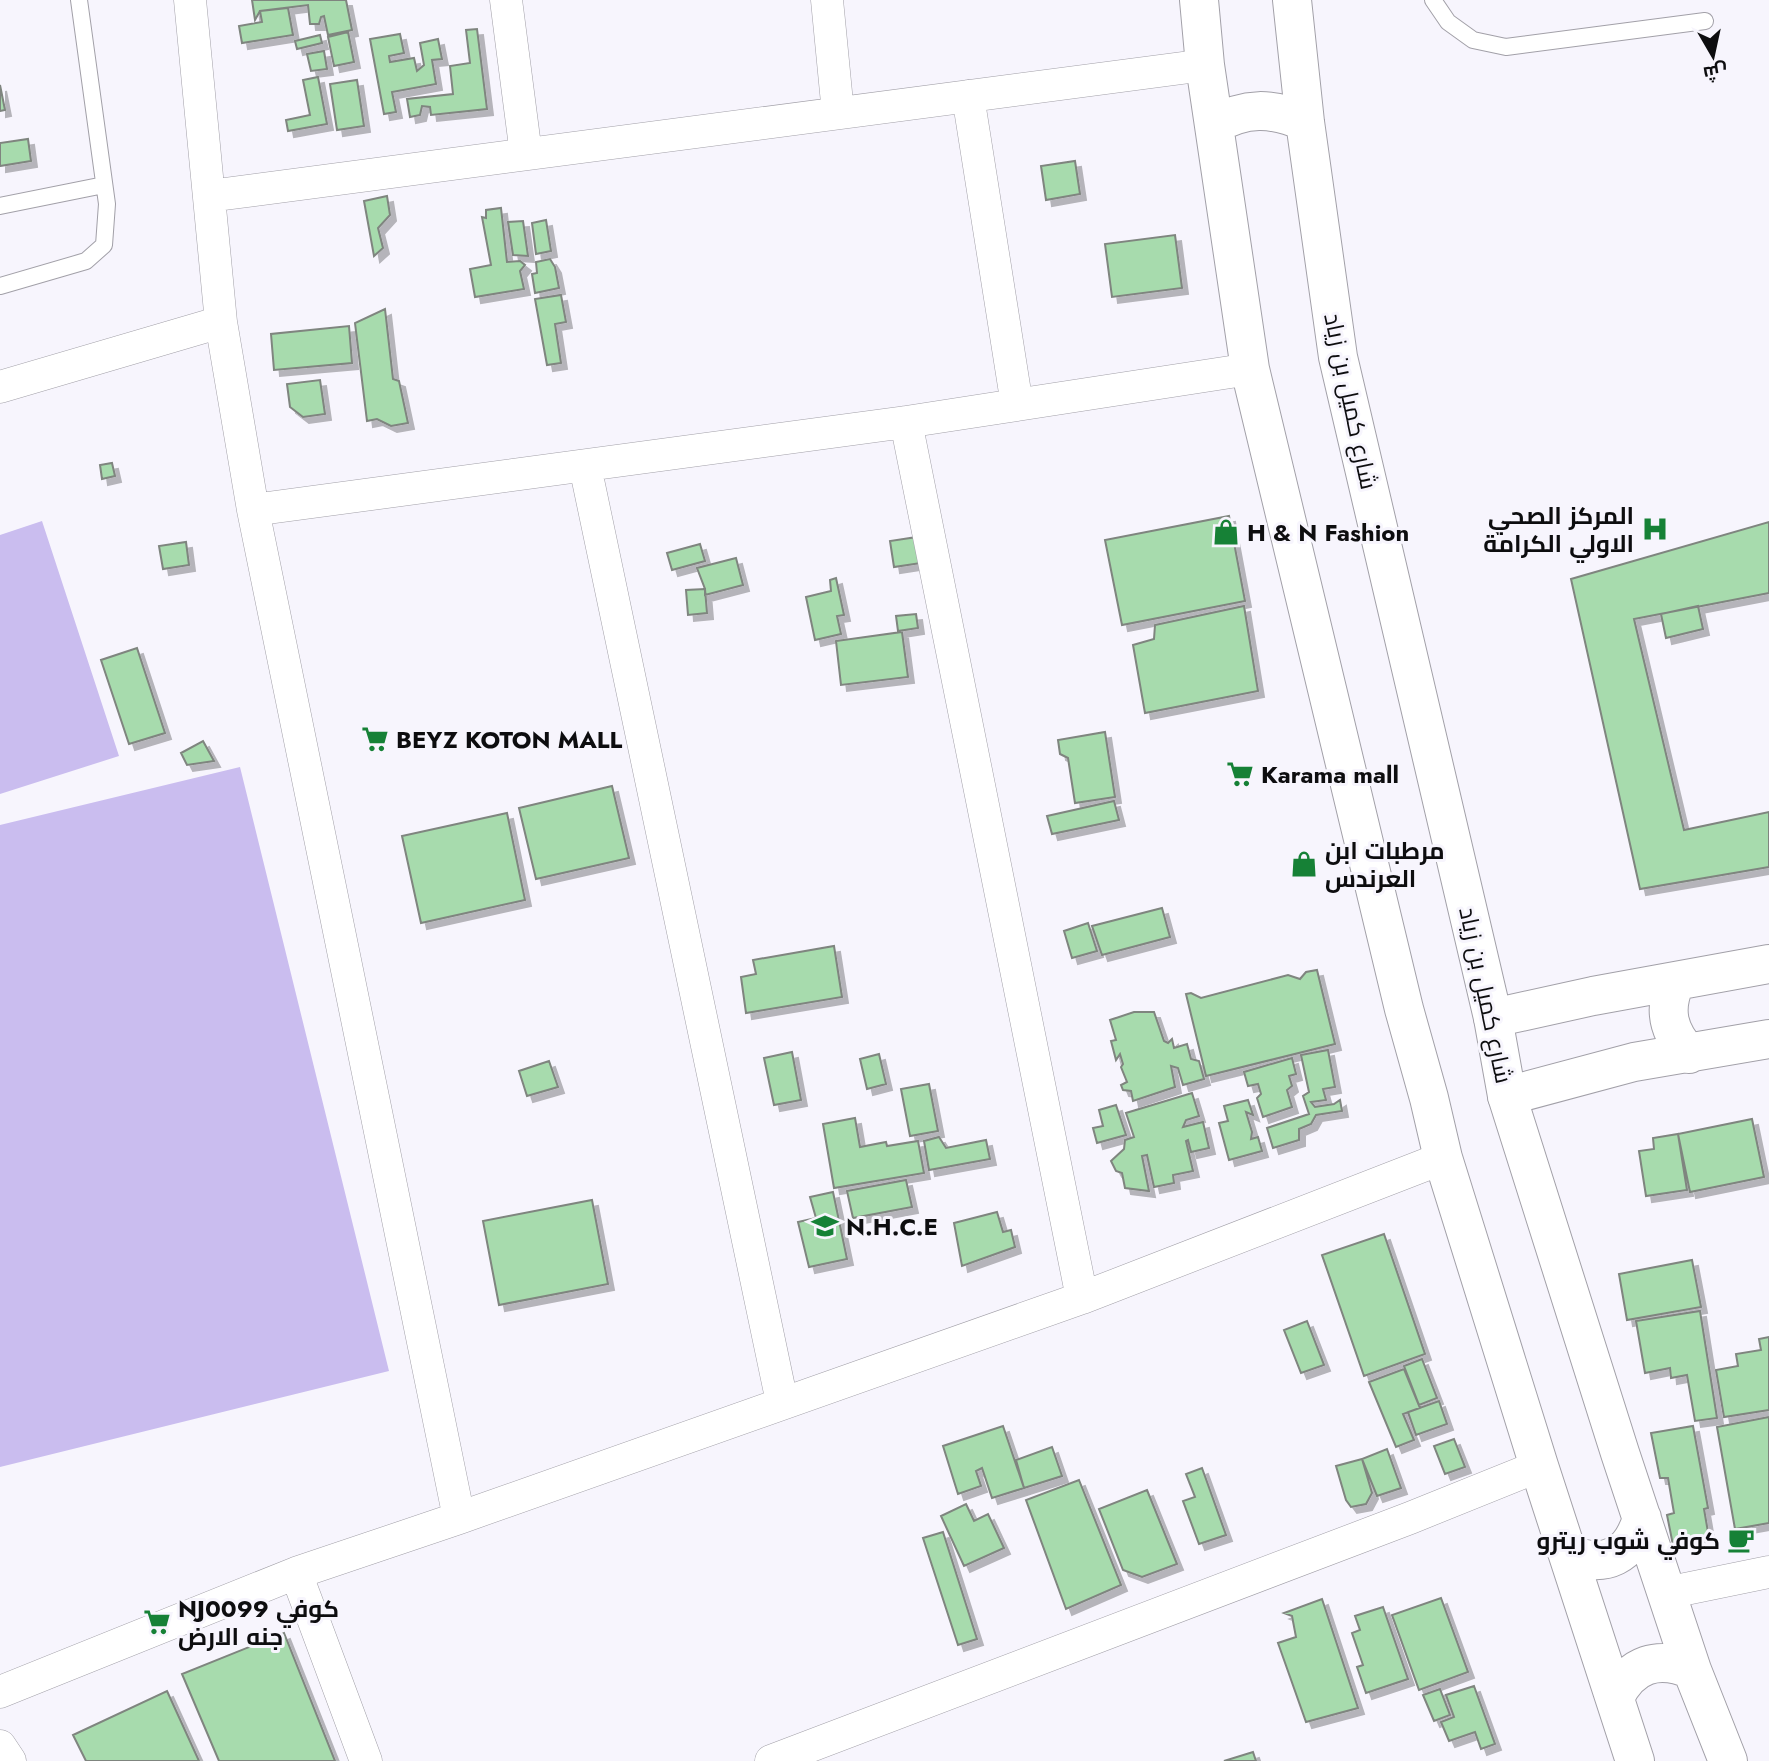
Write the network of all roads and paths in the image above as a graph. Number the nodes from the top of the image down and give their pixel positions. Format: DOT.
graph roads {
  1 [pos="79,0"];
  2 [pos="190,0"];
  3 [pos="506,0"];
  4 [pos="827,0"];
  5 [pos="1199,0"];
  6 [pos="1433,0"];
  7 [pos="1295,1"];
  8 [pos="1704,21"];
  9 [pos="1205,65"];
  10 [pos="968,96"];
  11 [pos="838,113"];
  12 [pos="1305,122"];
  13 [pos="1214,125"];
  14 [pos="526,153"];
  15 [pos="104,185"];
  16 [pos="209,196"];
  17 [pos="0,206"];
  18 [pos="0,286"];
  19 [pos="221,322"];
  20 [pos="1250,369"];
  21 [pos="0,387"];
  22 [pos="1017,405"];
  23 [pos="906,422"];
  24 [pos="585,466"];
  25 [pos="253,510"];
  26 [pos="1769,964"];
  27 [pos="1675,983"];
  28 [pos="1493,1018"];
  29 [pos="1769,1039"];
  30 [pos="1689,1054"];
  31 [pos="1507,1096"];
  32 [pos="1443,1158"];
  33 [pos="1082,1298"];
  34 [pos="782,1402"];
  35 [pos="1539,1465"];
  36 [pos="459,1518"];
  37 [pos="1642,1518"];
  38 [pos="1568,1554"];
  39 [pos="1769,1572"];
  40 [pos="296,1573"];
  41 [pos="1666,1593"];
  42 [pos="1692,1670"];
  43 [pos="0,1692"];
  44 [pos="1615,1697"];
  45 [pos="0,1746"];
  46 [pos="1630,1760"];
  47 [pos="10,1761"];
  48 [pos="366,1761"];
  49 [pos="771,1761"];
  50 [pos="1728,1761"];
  1 -- 15 [label="lane"];
  2 -- 16 [label="street"];
  3 -- 14 [label="street"];
  4 -- 11 [label="street"];
  5 -- 9 [label="main road"];
  6 -- 8 [label="lane"];
  7 -- 12 [label="main road, شارع كميل بن زياد"];
  9 -- 10 [label="street"];
  9 -- 13 [label="main road"];
  10 -- 11 [label="street"];
  10 -- 22 [label="street"];
  11 -- 14 [label="street"];
  12 -- 13 [label="main road"];
  12 -- 28 [label="main road, شارع كميل بن زياد"];
  13 -- 20 [label="main road"];
  14 -- 16 [label="street"];
  15 -- 17 [label="lane"];
  15 -- 18 [label="lane"];
  16 -- 19 [label="street"];
  19 -- 21 [label="street"];
  19 -- 25 [label="street"];
  20 -- 22 [label="street"];
  20 -- 32 [label="main road"];
  22 -- 23 [label="street"];
  23 -- 24 [label="street"];
  23 -- 33 [label="street"];
  24 -- 25 [label="street"];
  24 -- 34 [label="street"];
  25 -- 36 [label="street"];
  26 -- 27 [label="main road"];
  27 -- 28 [label="main road"];
  27 -- 30 [label="main road"];
  28 -- 31 [label="main road, شارع كميل بن زياد"];
  29 -- 30 [label="main road"];
  30 -- 31 [label="main road"];
  31 -- 37 [label="main road, شارع كميل بن زياد"];
  32 -- 33 [label="street"];
  32 -- 35 [label="main road"];
  33 -- 34 [label="street"];
  34 -- 36 [label="street"];
  35 -- 38 [label="main road"];
  35 -- 49 [label="street"];
  36 -- 40 [label="street"];
  37 -- 38 [label="main road"];
  37 -- 41 [label="main road, شارع كميل بن زياد"];
  38 -- 44 [label="main road"];
  39 -- 41 [label="street"];
  40 -- 43 [label="street"];
  40 -- 48 [label="street"];
  41 -- 42 [label="main road, شارع كميل بن زياد"];
  42 -- 44 [label="main road"];
  42 -- 50 [label="main road, شارع كميل بن زياد"];
  44 -- 46 [label="main road"];
  45 -- 47 [label="street"];
}
